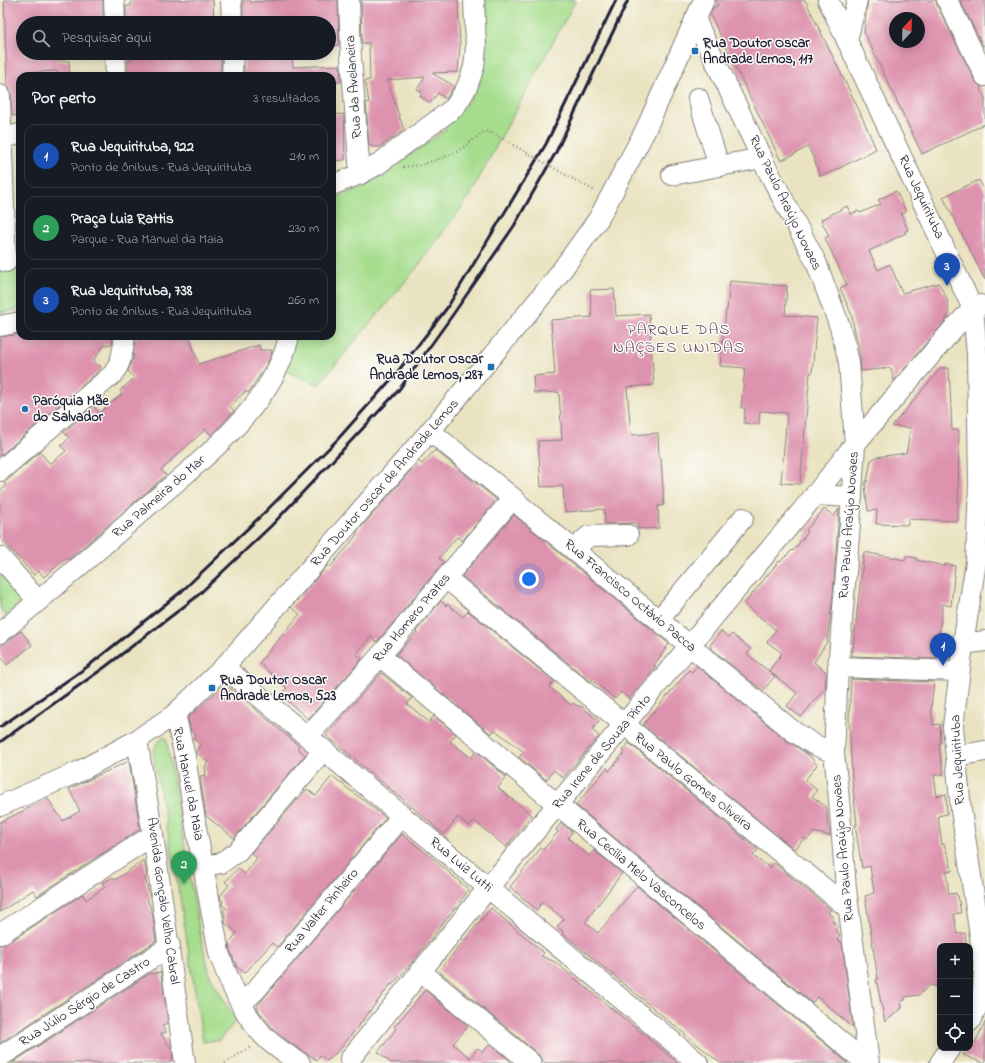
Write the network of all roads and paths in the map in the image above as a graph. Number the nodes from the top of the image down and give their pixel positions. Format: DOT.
graph roads {
  1 [pos="114,0"];
  2 [pos="231,0"];
  3 [pos="349,0"];
  4 [pos="474,0"];
  5 [pos="704,0"];
  6 [pos="828,0"];
  7 [pos="857,0"];
  8 [pos="947,0"];
  9 [pos="114,16"];
  10 [pos="232,16"];
  11 [pos="695,19"];
  12 [pos="847,41"];
  13 [pos="115,60"];
  14 [pos="232,60"];
  15 [pos="116,72"];
  16 [pos="232,72"];
  17 [pos="985,76"];
  18 [pos="0,95"];
  19 [pos="698,98"];
  20 [pos="11,136"];
  21 [pos="762,158"];
  22 [pos="719,166"];
  23 [pos="402,167"];
  24 [pos="360,174"];
  25 [pos="672,175"];
  26 [pos="336,183"];
  27 [pos="610,199"];
  28 [pos="9,261"];
  29 [pos="979,305"];
  30 [pos="16,323"];
  31 [pos="0,326"];
  32 [pos="124,340"];
  33 [pos="288,340"];
  34 [pos="430,431"];
  35 [pos="855,444"];
  36 [pos="0,471"];
  37 [pos="815,495"];
  38 [pos="852,497"];
  39 [pos="513,498"];
  40 [pos="743,518"];
  41 [pos="628,534"];
  42 [pos="576,551"];
  43 [pos="0,558"];
  44 [pos="446,578"];
  45 [pos="38,601"];
  46 [pos="659,620"];
  47 [pos="2,627"];
  48 [pos="985,641"];
  49 [pos="962,644"];
  50 [pos="690,646"];
  51 [pos="380,656"];
  52 [pos="224,667"];
  53 [pos="838,667"];
  54 [pos="959,671"];
  55 [pos="175,714"];
  56 [pos="624,725"];
  57 [pos="308,736"];
  58 [pos="137,740"];
  59 [pos="323,749"];
  60 [pos="985,751"];
  61 [pos="834,753"];
  62 [pos="956,756"];
  63 [pos="558,805"];
  64 [pos="0,806"];
  65 [pos="402,816"];
  66 [pos="153,835"];
  67 [pos="204,866"];
  68 [pos="488,888"];
  69 [pos="848,908"];
  70 [pos="0,934"];
  71 [pos="170,946"];
  72 [pos="984,949"];
  73 [pos="420,972"];
  74 [pos="983,997"];
  75 [pos="241,1004"];
  76 [pos="973,1015"];
  77 [pos="263,1035"];
  78 [pos="948,1051"];
  79 [pos="0,1057"];
  80 [pos="350,1062"];
  81 [pos="185,1063"];
  82 [pos="225,1063"];
  83 [pos="300,1063"];
  84 [pos="530,1063"];
  85 [pos="698,1063"];
  86 [pos="868,1063"];
  87 [pos="940,1063"];
  1 -- 9 [label="street"];
  2 -- 10 [label="street"];
  3 -- 24 [label="street, Rua da Avelaneira"];
  4 -- 24 [label="street"];
  5 -- 11 [label="street, Rua Doutor Oscar de Andrade Lemos"];
  6 -- 12 [label="street, Rua Jequirituba"];
  7 -- 12 [label="street"];
  8 -- 17 [label="street"];
  11 -- 21 [label="street, Rua Paulo Araújo Novaes"];
  11 -- 27 [label="street, Rua Doutor Oscar de Andrade Lemos"];
  12 -- 29 [label="street, Rua Jequirituba"];
  13 -- 15 [label="street"];
  14 -- 16 [label="street"];
  18 -- 20 [label="street"];
  19 -- 22 [label="street"];
  20 -- 28 [label="street"];
  21 -- 22 [label="street"];
  21 -- 35 [label="street, Rua Paulo Araújo Novaes"];
  22 -- 25 [label="street"];
  23 -- 27 [label="path, bridge"];
  24 -- 26 [label="street"];
  27 -- 34 [label="street, Rua Doutor Oscar de Andrade Lemos"];
  29 -- 35 [label="street, Rua Irene de Souza Pinto"];
  29 -- 49 [label="street, Rua Jequirituba"];
  30 -- 31 [label="street"];
  32 -- 36 [label="street"];
  33 -- 45 [label="street, Rua Palmeira do Mar"];
  34 -- 39 [label="street, Rua Francisco Octávio Pacca"];
  34 -- 52 [label="street, Rua Doutor Oscar de Andrade Lemos"];
  35 -- 37 [label="street, Rua Irene de Souza Pinto"];
  35 -- 38 [label="street, Rua Paulo Araújo Novaes"];
  37 -- 38 [label="street"];
  37 -- 50 [label="street, Rua Irene de Souza Pinto"];
  38 -- 53 [label="street, Rua Paulo Araújo Novaes"];
  39 -- 42 [label="street, Rua Francisco Octávio Pacca"];
  39 -- 44 [label="street, Rua Homero Prates"];
  40 -- 46 [label="street"];
  41 -- 42 [label="street"];
  42 -- 46 [label="street, Rua Francisco Octávio Pacca"];
  43 -- 45 [label="street"];
  44 -- 51 [label="street, Rua Homero Prates"];
  44 -- 56 [label="street, Rua Paulo Gomes Oliveira"];
  45 -- 47 [label="street, Rua Palmeira do Mar"];
  46 -- 50 [label="street, Rua Francisco Octávio Pacca"];
  48 -- 49 [label="street"];
  49 -- 54 [label="street, Rua Jequirituba"];
  50 -- 56 [label="street, Rua Irene de Souza Pinto"];
  50 -- 61 [label="street, Rua Francisco Octávio Pacca"];
  51 -- 57 [label="street, Rua Homero Prates"];
  51 -- 63 [label="street, Rua Cecília Melo Vasconcelos"];
  52 -- 55 [label="street, Rua Doutor Oscar de Andrade Lemos"];
  52 -- 57 [label="street, Rua Luiz Lutti"];
  53 -- 54 [label="street"];
  53 -- 61 [label="street, Rua Paulo Araújo Novaes"];
  54 -- 62 [label="street, Rua Jequirituba"];
  55 -- 58 [label="street, Rua Doutor Oscar de Andrade Lemos"];
  55 -- 67 [label="street, Rua Manuel da Maia"];
  56 -- 63 [label="street, Rua Irene de Souza Pinto"];
  56 -- 69 [label="street, Rua Paulo Gomes Oliveira"];
  57 -- 59 [label="street, Rua Luiz Lutti"];
  58 -- 64 [label="street, Rua Doutor Oscar de Andrade Lemos"];
  58 -- 66 [label="street, Avenida Gonçalo Velho Cabral"];
  59 -- 65 [label="street, Rua Luiz Lutti"];
  59 -- 67 [label="street"];
  60 -- 62 [label="street"];
  61 -- 69 [label="street, Rua Paulo Araújo Novaes"];
  62 -- 72 [label="street, Rua Jequirituba"];
  63 -- 68 [label="street, Rua Irene de Souza Pinto"];
  63 -- 86 [label="street, Rua Cecília Melo Vasconcelos"];
  65 -- 68 [label="street, Rua Luiz Lutti"];
  65 -- 75 [label="street, Rua Valter Pinheiro"];
  66 -- 70 [label="street"];
  66 -- 71 [label="street, Avenida Gonçalo Velho Cabral"];
  67 -- 75 [label="street, Rua Manuel da Maia"];
  68 -- 73 [label="street, Rua Irene de Souza Pinto"];
  68 -- 85 [label="street, Rua Luiz Lutti"];
  69 -- 86 [label="street, Rua Paulo Araújo Novaes"];
  71 -- 79 [label="street, Rua Júlio Sérgio de Castro"];
  71 -- 81 [label="street, Avenida Gonçalo Velho Cabral"];
  72 -- 74 [label="street, Rua Jequirituba"];
  73 -- 80 [label="street, Rua Irene de Souza Pinto"];
  73 -- 84 [label="street"];
  74 -- 76 [label="street, Rua Jequirituba"];
  75 -- 77 [label="street, Rua Manuel da Maia"];
  77 -- 82 [label="path"];
  77 -- 83 [label="street, Rua Manuel da Maia"];
  78 -- 87 [label="street"];
}
